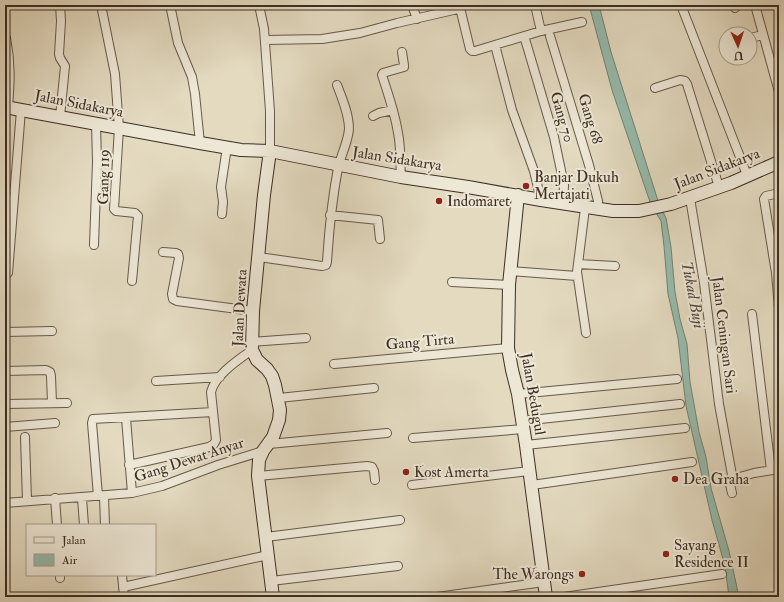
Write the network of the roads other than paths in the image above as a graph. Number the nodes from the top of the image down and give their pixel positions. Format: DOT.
graph roads {
  1 [pos="60,5"];
  2 [pos="101,5"];
  3 [pos="170,5"];
  4 [pos="268,5"];
  5 [pos="412,5"];
  6 [pos="536,5"];
  7 [pos="682,5"];
  8 [pos="755,5"];
  9 [pos="260,8"];
  10 [pos="417,18"];
  11 [pos="582,22"];
  12 [pos="541,31"];
  13 [pos="763,35"];
  14 [pos="550,36"];
  15 [pos="758,36"];
  16 [pos="6,38"];
  17 [pos="524,39"];
  18 [pos="265,40"];
  19 [pos="495,45"];
  20 [pos="402,52"];
  21 [pos="337,84"];
  22 [pos="655,88"];
  23 [pos="779,92"];
  24 [pos="6,107"];
  25 [pos="21,110"];
  26 [pos="393,110"];
  27 [pos="373,116"];
  28 [pos="60,117"];
  29 [pos="96,124"];
  30 [pos="119,128"];
  31 [pos="200,143"];
  32 [pos="227,147"];
  33 [pos="270,151"];
  34 [pos="779,162"];
  35 [pos="339,166"];
  36 [pos="748,175"];
  37 [pos="401,177"];
  38 [pos="719,187"];
  39 [pos="779,193"];
  40 [pos="518,195"];
  41 [pos="690,198"];
  42 [pos="541,200"];
  43 [pos="563,204"];
  44 [pos="585,208"];
  45 [pos="598,210"];
  46 [pos="222,214"];
  47 [pos="330,215"];
  48 [pos="380,239"];
  49 [pos="94,246"];
  50 [pos="163,252"];
  51 [pos="259,257"];
  52 [pos="578,264"];
  53 [pos="615,266"];
  54 [pos="510,271"];
  55 [pos="6,273"];
  56 [pos="577,276"];
  57 [pos="132,281"];
  58 [pos="452,282"];
  59 [pos="509,285"];
  60 [pos="779,308"];
  61 [pos="253,311"];
  62 [pos="752,314"];
  63 [pos="52,331"];
  64 [pos="5,332"];
  65 [pos="586,333"];
  66 [pos="306,338"];
  67 [pos="252,346"];
  68 [pos="508,348"];
  69 [pos="334,364"];
  70 [pos="5,371"];
  71 [pos="220,377"];
  72 [pos="677,379"];
  73 [pos="156,381"];
  74 [pos="374,388"];
  75 [pos="518,394"];
  76 [pos="279,398"];
  77 [pos="52,403"];
  78 [pos="5,404"];
  79 [pos="67,404"];
  80 [pos="680,404"];
  81 [pos="213,412"];
  82 [pos="126,418"];
  83 [pos="55,423"];
  84 [pos="523,425"];
  85 [pos="5,427"];
  86 [pos="686,428"];
  87 [pos="387,433"];
  88 [pos="25,437"];
  89 [pos="413,438"];
  90 [pos="526,445"];
  91 [pos="266,447"];
  92 [pos="692,462"];
  93 [pos="129,465"];
  94 [pos="775,470"];
  95 [pos="530,471"];
  96 [pos="732,475"];
  97 [pos="258,476"];
  98 [pos="375,480"];
  99 [pos="412,484"];
  100 [pos="532,485"];
  101 [pos="132,493"];
  102 [pos="732,493"];
  103 [pos="101,496"];
  104 [pos="55,498"];
  105 [pos="82,498"];
  106 [pos="27,501"];
  107 [pos="5,503"];
  108 [pos="400,520"];
  109 [pos="57,524"];
  110 [pos="84,524"];
  111 [pos="105,524"];
  112 [pos="266,537"];
  113 [pos="268,555"];
  114 [pos="398,566"];
  115 [pos="722,574"];
  116 [pos="122,576"];
  117 [pos="271,581"];
  118 [pos="544,582"];
  119 [pos="123,587"];
  120 [pos="124,597"];
  121 [pos="273,597"];
  122 [pos="437,597"];
  123 [pos="546,597"];
  124 [pos="564,597"];
  1 -- 28 [label="street"];
  2 -- 30 [label="street"];
  3 -- 31 [label="street"];
  4 -- 9 [label="street"];
  5 -- 10 [label="street"];
  6 -- 12 [label="street"];
  7 -- 36 [label="street"];
  8 -- 13 [label="street"];
  9 -- 18 [label="street"];
  10 -- 18 [label="street"];
  10 -- 19 [label="street"];
  11 -- 12 [label="street"];
  12 -- 19 [label="street"];
  13 -- 15 [label="street"];
  13 -- 23 [label="street"];
  14 -- 45 [label="street, Gang 68"];
  16 -- 24 [label="street"];
  17 -- 43 [label="street, Gang 70"];
  18 -- 33 [label="street"];
  19 -- 42 [label="street"];
  20 -- 26 [label="street"];
  21 -- 35 [label="street"];
  22 -- 38 [label="street"];
  24 -- 25 [label="street, Jalan Sidakarya"];
  25 -- 28 [label="street, Jalan Sidakarya"];
  25 -- 55 [label="street"];
  26 -- 27 [label="street"];
  26 -- 37 [label="street"];
  28 -- 29 [label="street, Jalan Sidakarya"];
  29 -- 30 [label="street, Jalan Sidakarya"];
  29 -- 49 [label="street"];
  30 -- 31 [label="street, Jalan Sidakarya"];
  30 -- 57 [label="street, Gang 119"];
  31 -- 32 [label="street, Jalan Sidakarya"];
  32 -- 33 [label="street, Jalan Sidakarya"];
  32 -- 46 [label="street"];
  33 -- 35 [label="street, Jalan Sidakarya"];
  33 -- 51 [label="street, Jalan Dewata"];
  34 -- 36 [label="street, Jalan Sidakarya"];
  35 -- 37 [label="street, Jalan Sidakarya"];
  35 -- 47 [label="street"];
  36 -- 38 [label="street, Jalan Sidakarya"];
  37 -- 40 [label="street, Jalan Sidakarya"];
  38 -- 41 [label="street, Jalan Sidakarya"];
  39 -- 60 [label="street"];
  40 -- 42 [label="street, Jalan Sidakarya"];
  40 -- 54 [label="street, Jalan Bedugul"];
  41 -- 45 [label="street, Jalan Sidakarya"];
  41 -- 96 [label="street, Jalan Ceningan Sari"];
  42 -- 43 [label="street, Jalan Sidakarya"];
  43 -- 44 [label="street, Jalan Sidakarya"];
  44 -- 45 [label="street, Jalan Sidakarya"];
  44 -- 52 [label="street"];
  47 -- 48 [label="street"];
  47 -- 51 [label="street"];
  50 -- 61 [label="street"];
  51 -- 61 [label="street, Jalan Dewata"];
  52 -- 53 [label="street"];
  52 -- 56 [label="street"];
  54 -- 56 [label="street"];
  54 -- 59 [label="street, Jalan Bedugul"];
  56 -- 65 [label="street"];
  58 -- 59 [label="street"];
  59 -- 68 [label="street, Jalan Bedugul"];
  61 -- 67 [label="street, Jalan Dewata"];
  62 -- 94 [label="street"];
  63 -- 64 [label="street"];
  66 -- 67 [label="street"];
  67 -- 71 [label="street"];
  67 -- 76 [label="street, Jalan Dewata"];
  68 -- 69 [label="street, Gang Tirta"];
  68 -- 75 [label="street, Jalan Bedugul"];
  70 -- 77 [label="street"];
  71 -- 73 [label="street"];
  71 -- 81 [label="street"];
  72 -- 75 [label="street"];
  74 -- 76 [label="street"];
  75 -- 84 [label="street, Jalan Bedugul"];
  76 -- 91 [label="street, Jalan Dewata"];
  77 -- 78 [label="street"];
  77 -- 79 [label="street"];
  80 -- 84 [label="street"];
  81 -- 82 [label="street"];
  81 -- 93 [label="street"];
  82 -- 93 [label="street"];
  82 -- 103 [label="street"];
  83 -- 85 [label="street"];
  84 -- 89 [label="street"];
  84 -- 90 [label="street, Jalan Bedugul"];
  86 -- 90 [label="street"];
  87 -- 91 [label="street, Gang Dewat Anyar"];
  88 -- 106 [label="street"];
  90 -- 95 [label="street, Jalan Bedugul"];
  91 -- 97 [label="street, Jalan Dewata"];
  91 -- 101 [label="street, Gang Dewat Anyar"];
  92 -- 100 [label="street"];
  93 -- 101 [label="street"];
  94 -- 102 [label="street"];
  95 -- 99 [label="street"];
  95 -- 100 [label="street, Jalan Bedugul"];
  97 -- 98 [label="street"];
  97 -- 112 [label="street, Jalan Dewata"];
  100 -- 118 [label="street, Jalan Bedugul"];
  101 -- 103 [label="street, Gang Dewat Anyar"];
  103 -- 105 [label="street, Gang Dewat Anyar"];
  103 -- 111 [label="street"];
  104 -- 105 [label="street, Gang Dewat Anyar"];
  104 -- 106 [label="street, Gang Dewat Anyar"];
  104 -- 109 [label="street"];
  105 -- 110 [label="street"];
  106 -- 107 [label="street, Gang Dewat Anyar"];
  108 -- 112 [label="street"];
  112 -- 113 [label="street, Jalan Dewata"];
  113 -- 117 [label="street, Jalan Dewata"];
  113 -- 119 [label="street"];
  114 -- 117 [label="street"];
  115 -- 124 [label="street"];
  116 -- 119 [label="street"];
  117 -- 121 [label="street, Jalan Dewata"];
  118 -- 122 [label="street"];
  118 -- 123 [label="street, Jalan Bedugul"];
  119 -- 120 [label="street"];
}
